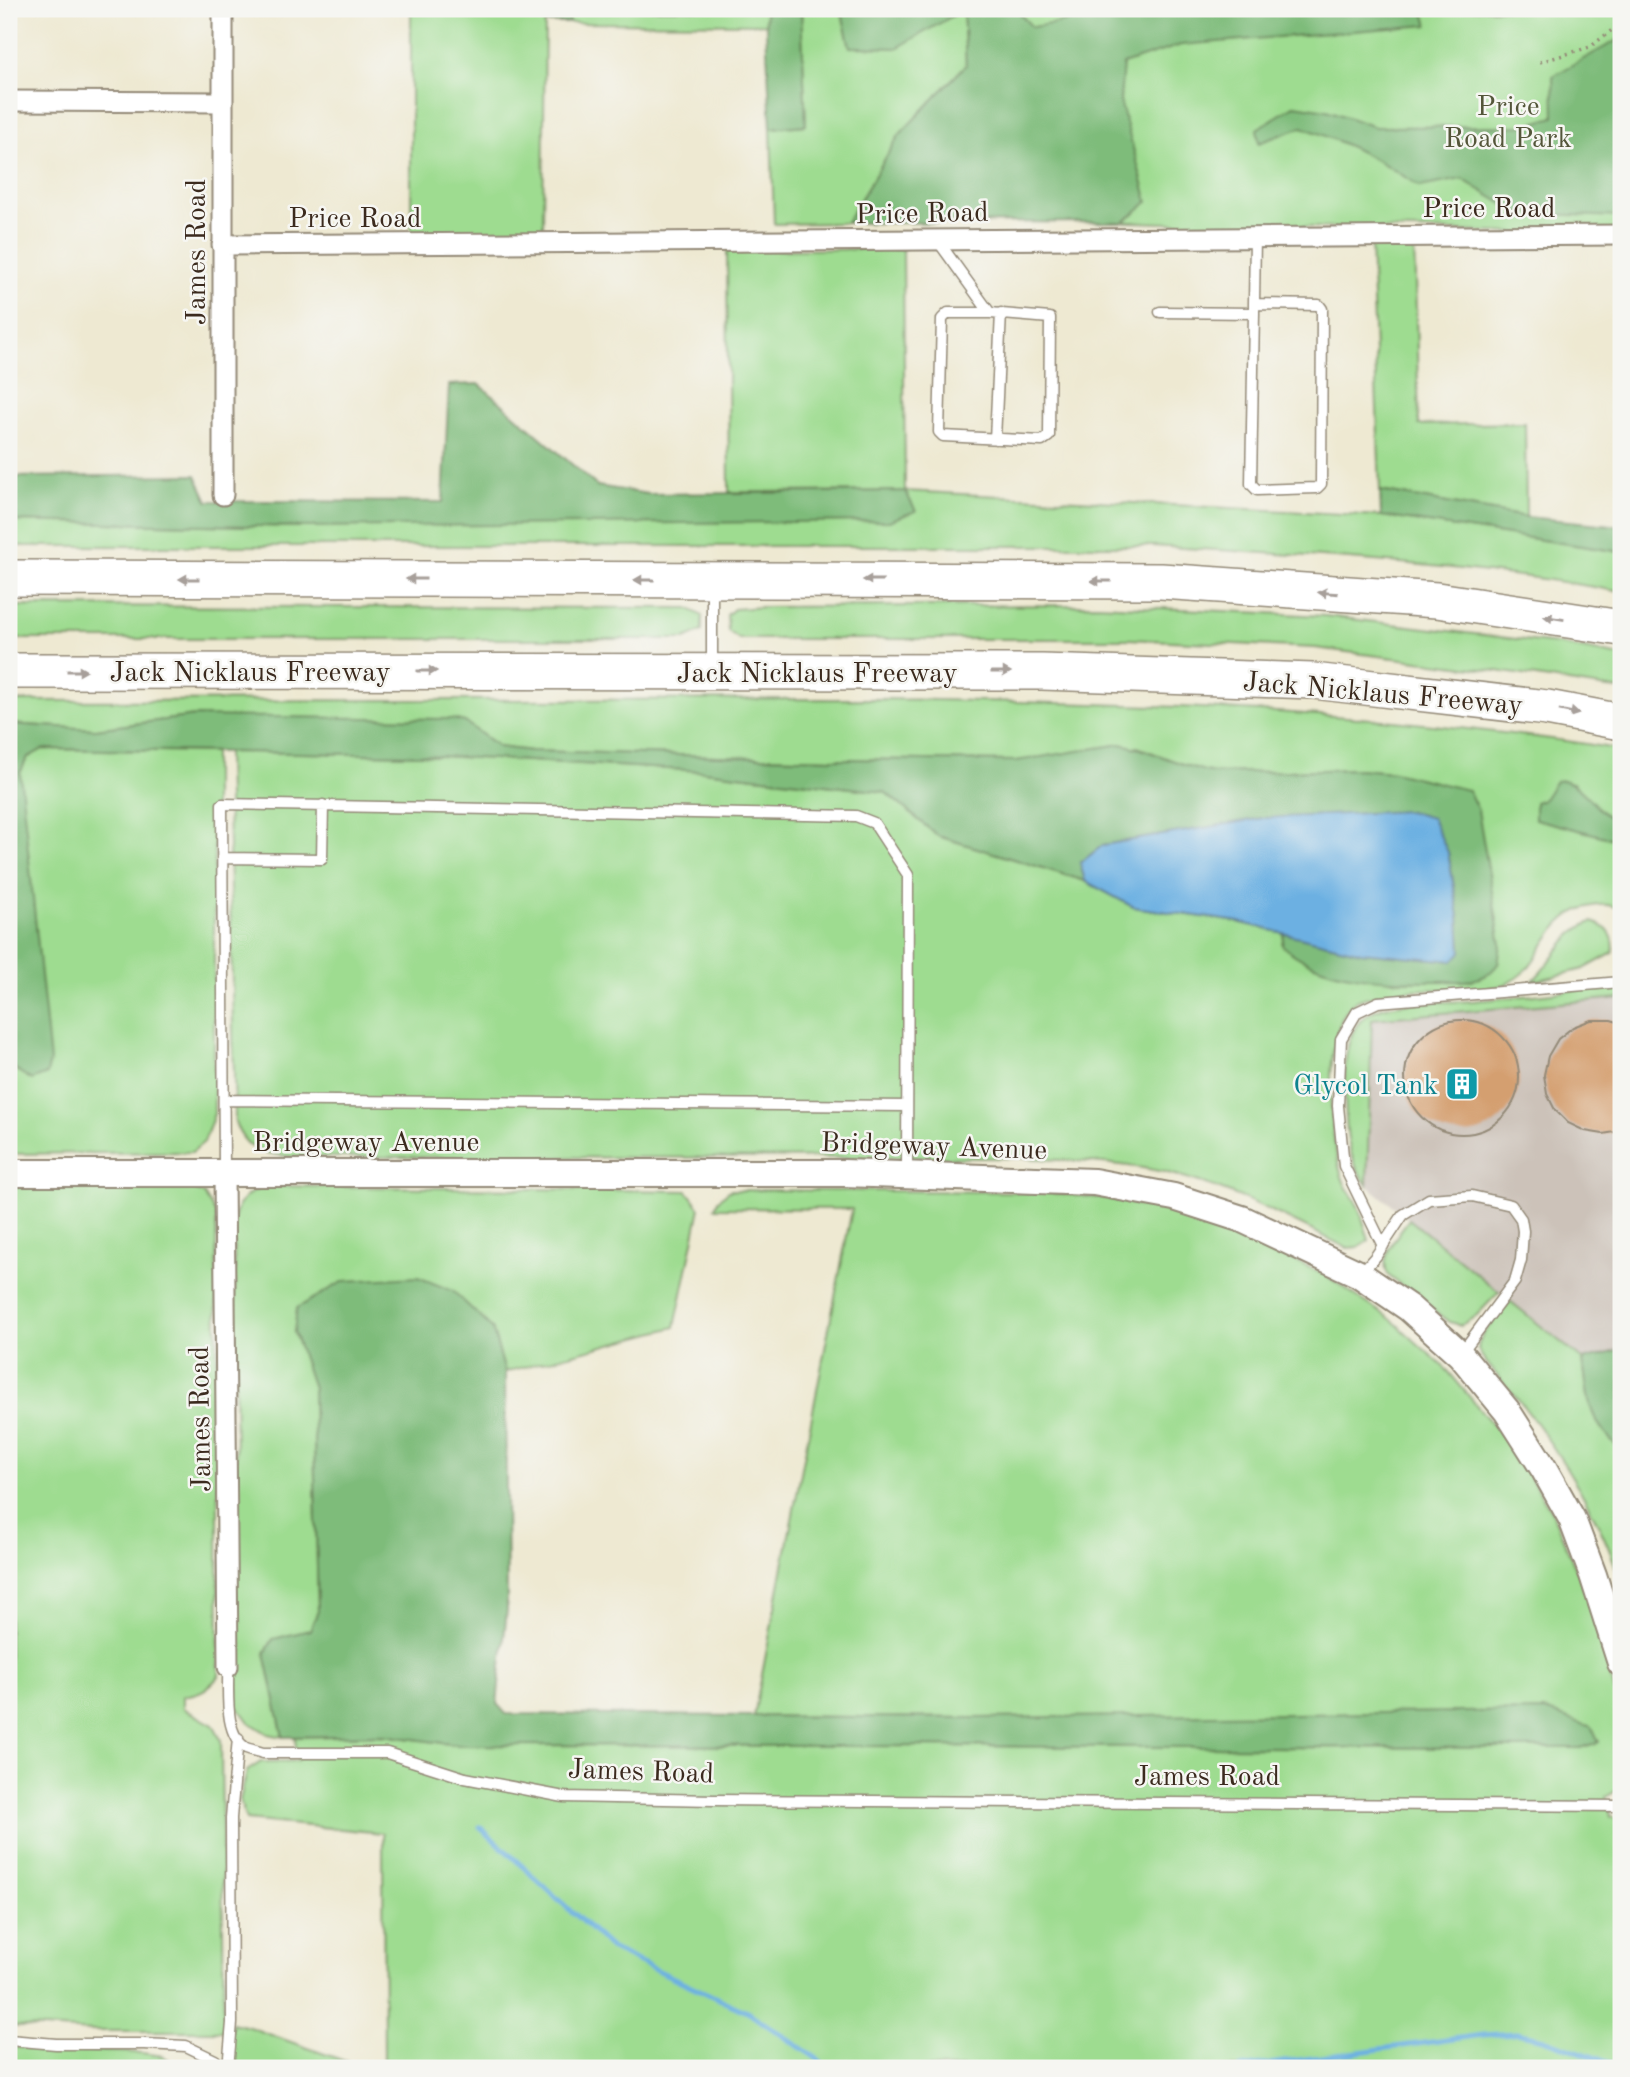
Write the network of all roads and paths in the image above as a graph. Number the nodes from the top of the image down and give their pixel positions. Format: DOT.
graph roads {
  1 [pos="223,9"];
  2 [pos="1621,23"];
  3 [pos="1540,62"];
  4 [pos="9,101"];
  5 [pos="222,102"];
  6 [pos="1621,235"];
  7 [pos="1255,236"];
  8 [pos="938,240"];
  9 [pos="222,245"];
  10 [pos="1254,308"];
  11 [pos="1160,312"];
  12 [pos="996,313"];
  13 [pos="995,439"];
  14 [pos="223,495"];
  15 [pos="9,578"];
  16 [pos="712,580"];
  17 [pos="1621,628"];
  18 [pos="9,671"];
  19 [pos="712,671"];
  20 [pos="1621,722"];
  21 [pos="323,806"];
  22 [pos="223,858"];
  23 [pos="1621,982"];
  24 [pos="224,1100"];
  25 [pos="907,1106"];
  26 [pos="224,1172"];
  27 [pos="9,1173"];
  28 [pos="906,1175"];
  29 [pos="1382,1246"];
  30 [pos="1359,1274"];
  31 [pos="1460,1354"];
  32 [pos="1621,1663"];
  33 [pos="228,1667"];
  34 [pos="238,1738"];
  35 [pos="1621,1806"];
  36 [pos="9,2040"];
  37 [pos="222,2068"];
  38 [pos="228,2068"];
  1 -- 5 [label="street, James Road"];
  2 -- 3 [label="path"];
  4 -- 5 [label="street"];
  5 -- 9 [label="street, James Road"];
  6 -- 7 [label="street, Price Road"];
  7 -- 8 [label="street, Price Road"];
  7 -- 10 [label="lane"];
  8 -- 9 [label="street, Price Road"];
  8 -- 12 [label="lane"];
  9 -- 14 [label="street, James Road"];
  10 -- 10 [label="lane"];
  10 -- 11 [label="lane"];
  12 -- 13 [label="lane"];
  12 -- 13 [label="lane"];
  12 -- 13 [label="lane"];
  16 -- 15 [label="highway, one-way"];
  17 -- 16 [label="highway, one-way"];
  16 -- 19 [label="lane"];
  18 -- 19 [label="highway, Jack Nicklaus Freeway, one-way"];
  19 -- 20 [label="highway, Jack Nicklaus Freeway, one-way"];
  21 -- 22 [label="lane"];
  21 -- 22 [label="lane"];
  21 -- 25 [label="lane"];
  22 -- 24 [label="lane"];
  23 -- 29 [label="lane"];
  24 -- 25 [label="lane"];
  24 -- 26 [label="lane"];
  25 -- 28 [label="lane"];
  26 -- 27 [label="street, Bridgeway Avenue"];
  26 -- 28 [label="street, Bridgeway Avenue"];
  26 -- 33 [label="street, James Road"];
  28 -- 30 [label="street, Bridgeway Avenue"];
  29 -- 30 [label="lane"];
  29 -- 31 [label="lane"];
  30 -- 31 [label="street, Bridgeway Avenue"];
  31 -- 32 [label="street, Bridgeway Avenue"];
  33 -- 34 [label="lane, James Road"];
  34 -- 35 [label="lane, James Road"];
  34 -- 38 [label="lane"];
  36 -- 37 [label="lane"];
}
